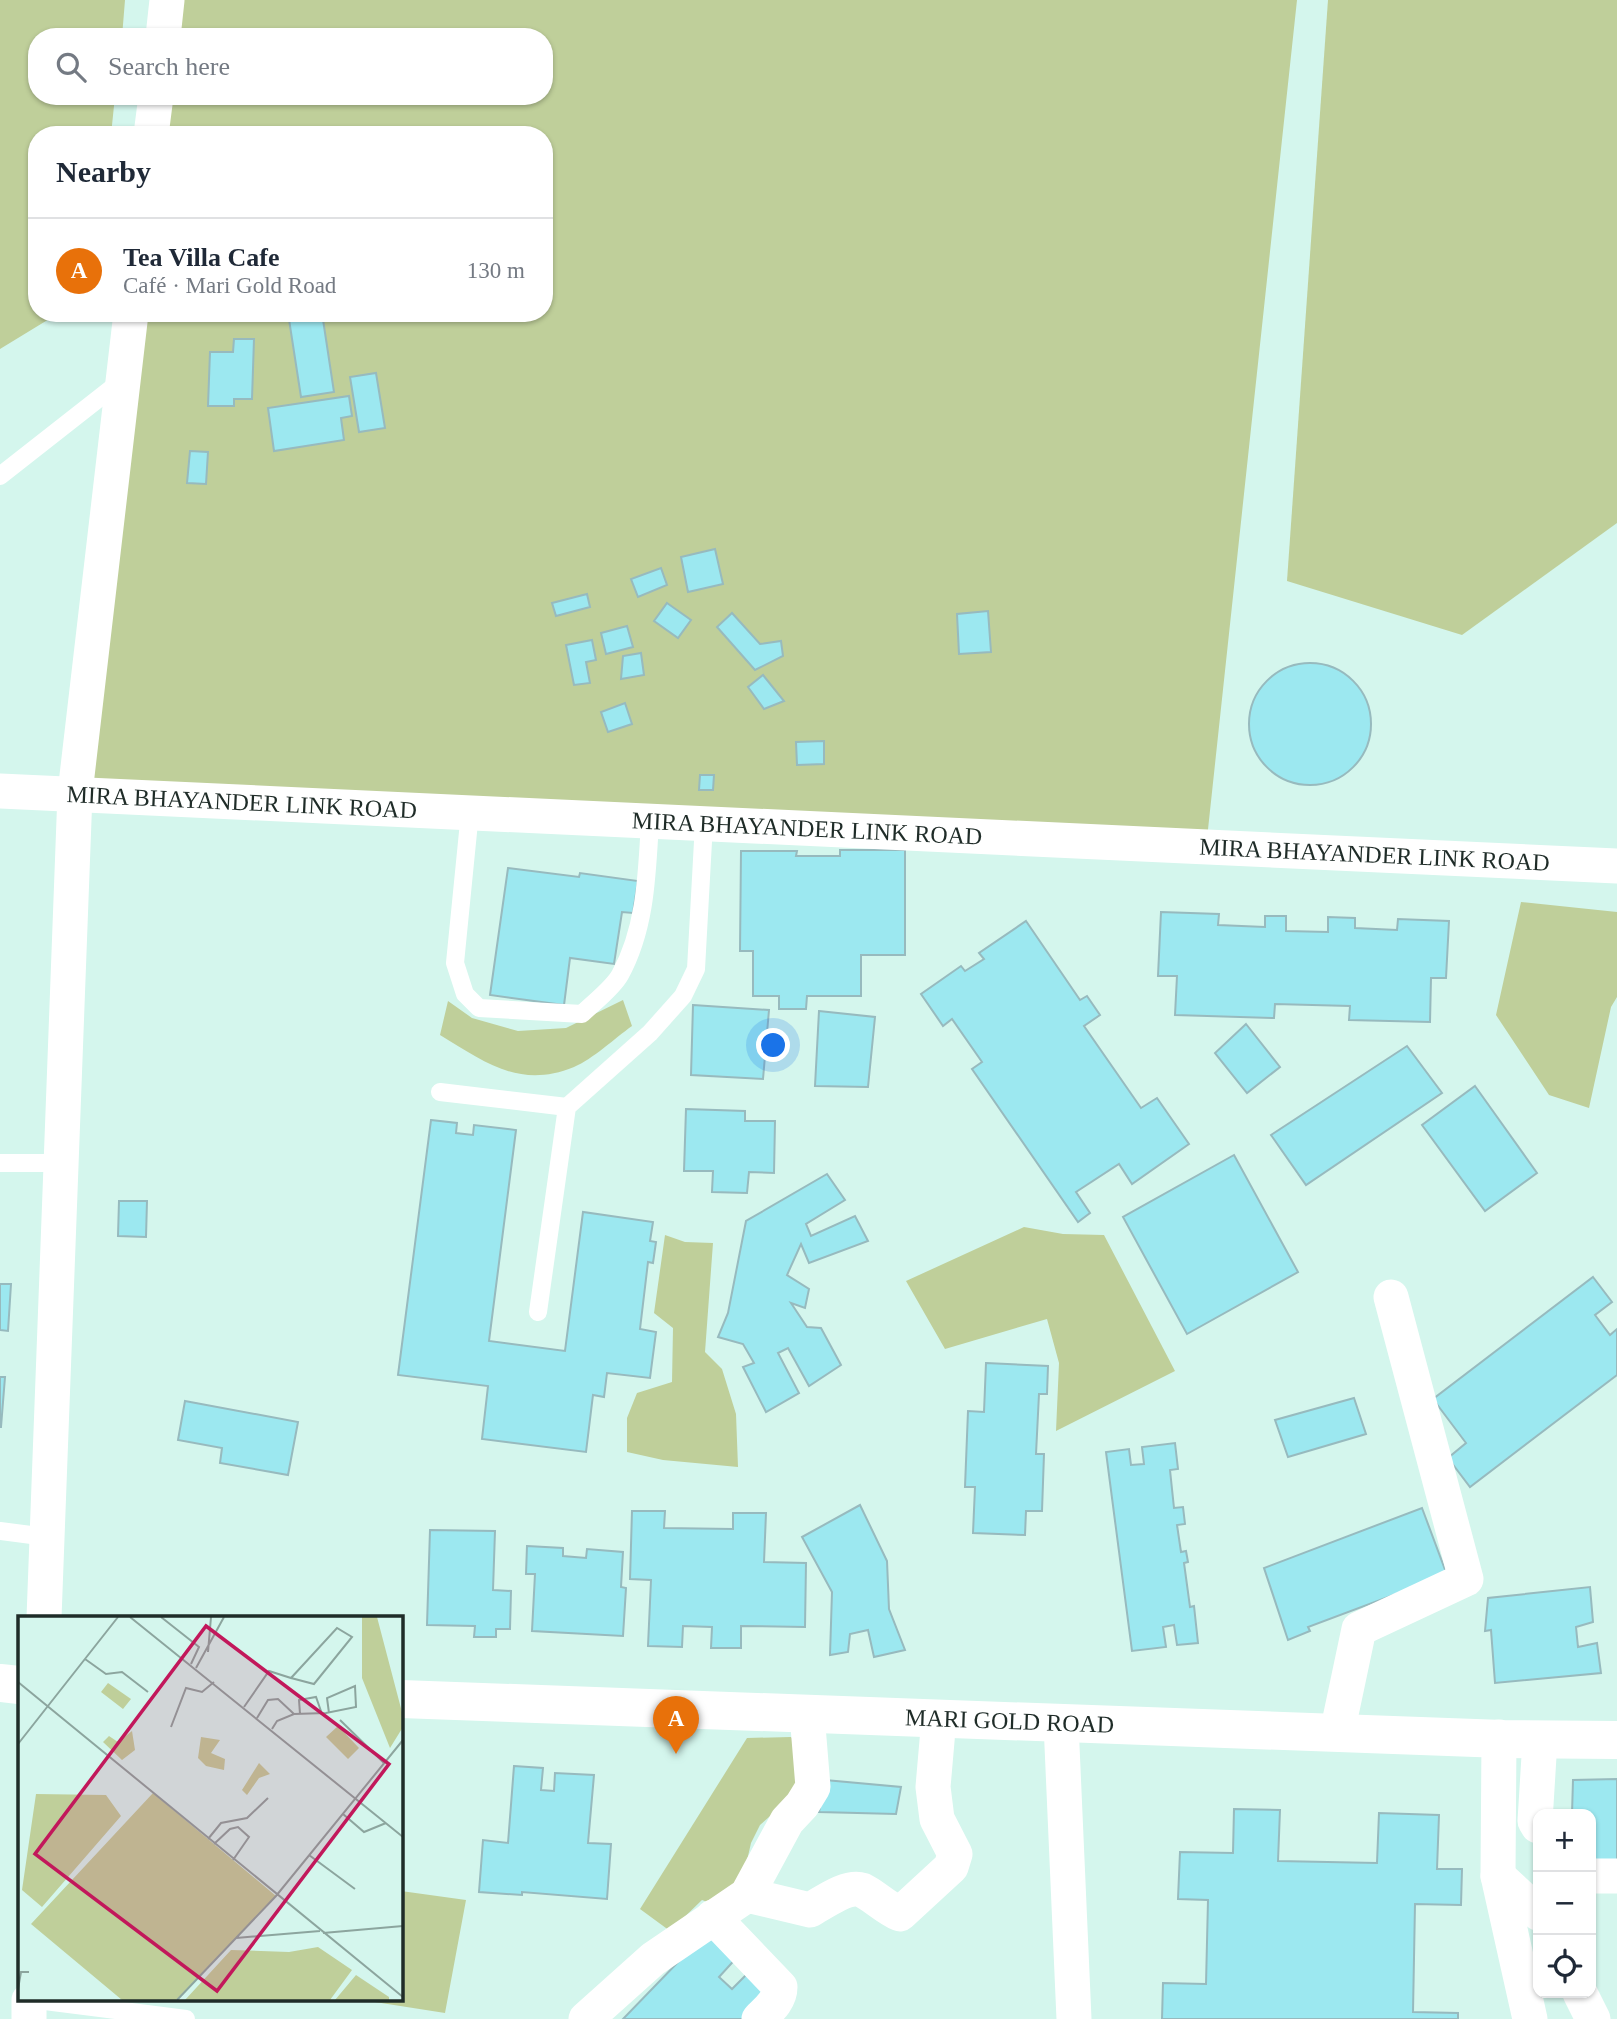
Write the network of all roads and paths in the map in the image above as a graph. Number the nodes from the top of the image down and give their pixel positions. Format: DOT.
graph roads {
  1 [pos="167,0"];
  2 [pos="164,28"];
  3 [pos="155,105"];
  4 [pos="152,126"];
  5 [pos="130,322"];
  6 [pos="123,379"];
  7 [pos="0,476"];
  8 [pos="0,790"];
  9 [pos="75,793"];
  10 [pos="470,812"];
  11 [pos="650,821"];
  12 [pos="704,823"];
  13 [pos="1617,866"];
  14 [pos="440,1092"];
  15 [pos="567,1107"];
  16 [pos="0,1163"];
  17 [pos="61,1163"];
  18 [pos="1391,1297"];
  19 [pos="538,1312"];
  20 [pos="0,1531"];
  21 [pos="47,1537"];
  22 [pos="44,1616"];
  23 [pos="0,1684"];
  24 [pos="18,1685"];
  25 [pos="402,1699"];
  26 [pos="807,1714"];
  27 [pos="939,1718"];
  28 [pos="1061,1723"];
  29 [pos="1337,1733"];
  30 [pos="1499,1737"];
  31 [pos="1539,1740"];
  32 [pos="1617,1740"];
  33 [pos="1536,1809"];
  34 [pos="1499,1876"];
  35 [pos="1596,1876"];
  36 [pos="1617,1876"];
  37 [pos="747,1895"];
  38 [pos="1533,1908"];
  39 [pos="713,1917"];
  40 [pos="1582,1998"];
  41 [pos="53,2002"];
  42 [pos="593,2017"];
  43 [pos="186,2019"];
  44 [pos="759,2019"];
  45 [pos="1074,2019"];
  46 [pos="1530,2019"];
  47 [pos="1592,2019"];
  1 -- 2 [label="street"];
  3 -- 4 [label="street"];
  5 -- 6 [label="street"];
  6 -- 7 [label="lane"];
  6 -- 9 [label="street"];
  8 -- 9 [label="street, MIRA BHAYANDER LINK ROAD"];
  9 -- 10 [label="street, MIRA BHAYANDER LINK ROAD"];
  9 -- 17 [label="street"];
  10 -- 11 [label="street, MIRA BHAYANDER LINK ROAD"];
  10 -- 11 [label="lane"];
  11 -- 12 [label="street, MIRA BHAYANDER LINK ROAD"];
  12 -- 13 [label="street, MIRA BHAYANDER LINK ROAD"];
  12 -- 15 [label="lane"];
  14 -- 15 [label="lane"];
  15 -- 19 [label="lane"];
  16 -- 17 [label="lane"];
  17 -- 21 [label="street"];
  18 -- 29 [label="street"];
  20 -- 21 [label="lane"];
  21 -- 22 [label="street"];
  23 -- 24 [label="street"];
  25 -- 26 [label="street, MARI GOLD ROAD"];
  26 -- 27 [label="street, MARI GOLD ROAD"];
  26 -- 37 [label="street"];
  27 -- 28 [label="street, MARI GOLD ROAD"];
  27 -- 37 [label="street"];
  28 -- 29 [label="street, MARI GOLD ROAD"];
  28 -- 45 [label="street"];
  29 -- 30 [label="street, MARI GOLD ROAD"];
  30 -- 31 [label="street, MARI GOLD ROAD"];
  30 -- 34 [label="street"];
  31 -- 32 [label="street, MARI GOLD ROAD"];
  31 -- 33 [label="street"];
  34 -- 38 [label="street"];
  34 -- 46 [label="street"];
  35 -- 36 [label="street"];
  37 -- 39 [label="street"];
  39 -- 42 [label="street"];
  39 -- 44 [label="street"];
  40 -- 47 [label="street"];
  41 -- 43 [label="lane"];
}
